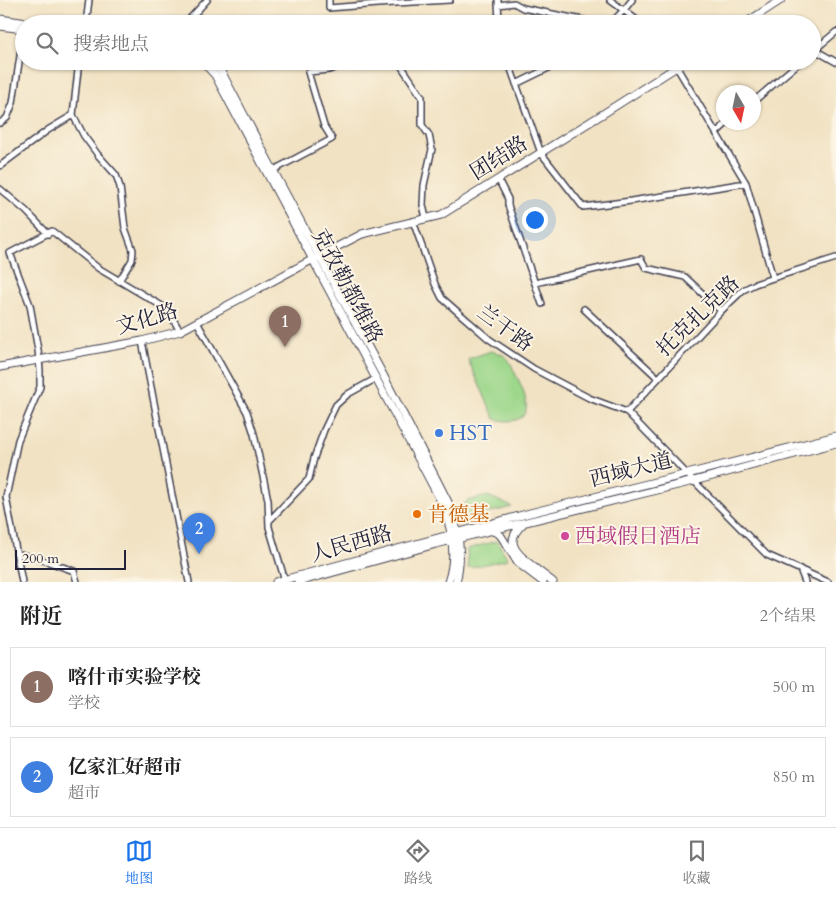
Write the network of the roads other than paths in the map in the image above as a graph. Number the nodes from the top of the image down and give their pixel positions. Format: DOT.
graph roads {
  1 [pos="90,0"];
  2 [pos="206,0"];
  3 [pos="329,0"];
  4 [pos="450,0"];
  5 [pos="610,0"];
  6 [pos="632,0"];
  7 [pos="781,0"];
  8 [pos="498,3"];
  9 [pos="624,10"];
  10 [pos="88,15"];
  11 [pos="193,15"];
  12 [pos="558,15"];
  13 [pos="619,15"];
  14 [pos="630,15"];
  15 [pos="758,15"];
  16 [pos="0,19"];
  17 [pos="15,21"];
  18 [pos="0,26"];
  19 [pos="15,28"];
  20 [pos="836,32"];
  21 [pos="821,44"];
  22 [pos="821,54"];
  23 [pos="836,62"];
  24 [pos="18,70"];
  25 [pos="78,70"];
  26 [pos="210,70"];
  27 [pos="220,70"];
  28 [pos="329,70"];
  29 [pos="404,70"];
  30 [pos="511,70"];
  31 [pos="545,70"];
  32 [pos="666,70"];
  33 [pos="679,70"];
  34 [pos="790,70"];
  35 [pos="516,84"];
  36 [pos="761,95"];
  37 [pos="73,115"];
  38 [pos="0,124"];
  39 [pos="719,130"];
  40 [pos="716,133"];
  41 [pos="541,153"];
  42 [pos="0,166"];
  43 [pos="270,172"];
  44 [pos="498,179"];
  45 [pos="746,183"];
  46 [pos="0,189"];
  47 [pos="426,218"];
  48 [pos="413,222"];
  49 [pos="48,234"];
  50 [pos="315,258"];
  51 [pos="836,258"];
  52 [pos="773,278"];
  53 [pos="120,281"];
  54 [pos="534,283"];
  55 [pos="542,304"];
  56 [pos="584,309"];
  57 [pos="721,311"];
  58 [pos="197,322"];
  59 [pos="180,331"];
  60 [pos="142,341"];
  61 [pos="39,360"];
  62 [pos="0,367"];
  63 [pos="377,378"];
  64 [pos="658,378"];
  65 [pos="627,412"];
  66 [pos="836,436"];
  67 [pos="836,443"];
  68 [pos="687,474"];
  69 [pos="694,481"];
  70 [pos="269,520"];
  71 [pos="524,524"];
  72 [pos="491,532"];
  73 [pos="455,537"];
  74 [pos="435,541"];
  75 [pos="16,553"];
  76 [pos="800,570"];
  77 [pos="296,580"];
  78 [pos="285,581"];
  79 [pos="22,582"];
  80 [pos="77,582"];
  81 [pos="189,582"];
  82 [pos="276,582"];
  83 [pos="448,582"];
  84 [pos="456,582"];
  85 [pos="543,582"];
  86 [pos="553,582"];
  87 [pos="805,582"];
  88 [pos="828,582"];
  1 -- 10 [label="street"];
  2 -- 11 [label="street"];
  3 -- 4 [label="street"];
  5 -- 9 [label="street"];
  6 -- 9 [label="street"];
  7 -- 15 [label="main road"];
  8 -- 12 [label="street"];
  9 -- 13 [label="street"];
  9 -- 14 [label="street"];
  16 -- 17 [label="main road"];
  18 -- 19 [label="main road"];
  20 -- 21 [label="street"];
  22 -- 23 [label="street"];
  24 -- 38 [label="street"];
  25 -- 37 [label="street"];
  26 -- 43 [label="main road, 克孜勒都维路"];
  27 -- 43 [label="main road, 克孜勒都维路"];
  28 -- 43 [label="street"];
  29 -- 47 [label="street"];
  30 -- 35 [label="street"];
  31 -- 35 [label="street"];
  32 -- 41 [label="main road, 团结路"];
  33 -- 40 [label="street"];
  34 -- 36 [label="street"];
  35 -- 41 [label="street"];
  37 -- 42 [label="street"];
  37 -- 53 [label="street"];
  39 -- 40 [label="street"];
  40 -- 45 [label="street"];
  41 -- 44 [label="main road, 团结路"];
  41 -- 45 [label="street"];
  43 -- 50 [label="main road, 克孜勒都维路"];
  44 -- 47 [label="main road, 团结路"];
  44 -- 54 [label="street"];
  45 -- 52 [label="street"];
  46 -- 49 [label="street"];
  47 -- 48 [label="main road, 团结路"];
  48 -- 50 [label="main road, 团结路"];
  48 -- 65 [label="street, 兰干路"];
  49 -- 53 [label="street"];
  49 -- 61 [label="street"];
  50 -- 58 [label="main road, 文化路"];
  50 -- 63 [label="main road, 克孜勒都维路"];
  50 -- 73 [label="main road, 克孜勒都维路"];
  51 -- 52 [label="street, 托克扎克路"];
  52 -- 57 [label="street, 托克扎克路"];
  53 -- 59 [label="street"];
  54 -- 55 [label="street"];
  54 -- 57 [label="street"];
  56 -- 64 [label="street"];
  57 -- 64 [label="street, 托克扎克路"];
  58 -- 59 [label="main road, 文化路"];
  58 -- 70 [label="street"];
  59 -- 60 [label="main road, 文化路"];
  60 -- 61 [label="main road, 文化路"];
  60 -- 81 [label="street"];
  61 -- 62 [label="main road, 文化路"];
  61 -- 75 [label="street"];
  63 -- 70 [label="street"];
  63 -- 73 [label="main road, 克孜勒都维路"];
  64 -- 65 [label="street, 托克扎克路"];
  65 -- 68 [label="street"];
  66 -- 68 [label="main road, 西域大道"];
  67 -- 69 [label="main road, 西域大道"];
  68 -- 69 [label="street"];
  68 -- 73 [label="main road, 西域大道"];
  69 -- 71 [label="main road, 西域大道"];
  69 -- 76 [label="street"];
  70 -- 78 [label="street"];
  71 -- 72 [label="main road, 西域大道"];
  71 -- 86 [label="main road"];
  72 -- 73 [label="main road, 西域大道"];
  72 -- 85 [label="main road"];
  73 -- 74 [label="main road, 西域大道"];
  73 -- 83 [label="main road"];
  73 -- 84 [label="main road"];
  74 -- 77 [label="main road, 人民西路"];
  75 -- 79 [label="street"];
  75 -- 80 [label="street"];
  76 -- 87 [label="street"];
  76 -- 88 [label="street"];
  77 -- 78 [label="main road, 人民西路"];
  78 -- 82 [label="main road, 人民西路"];
}
